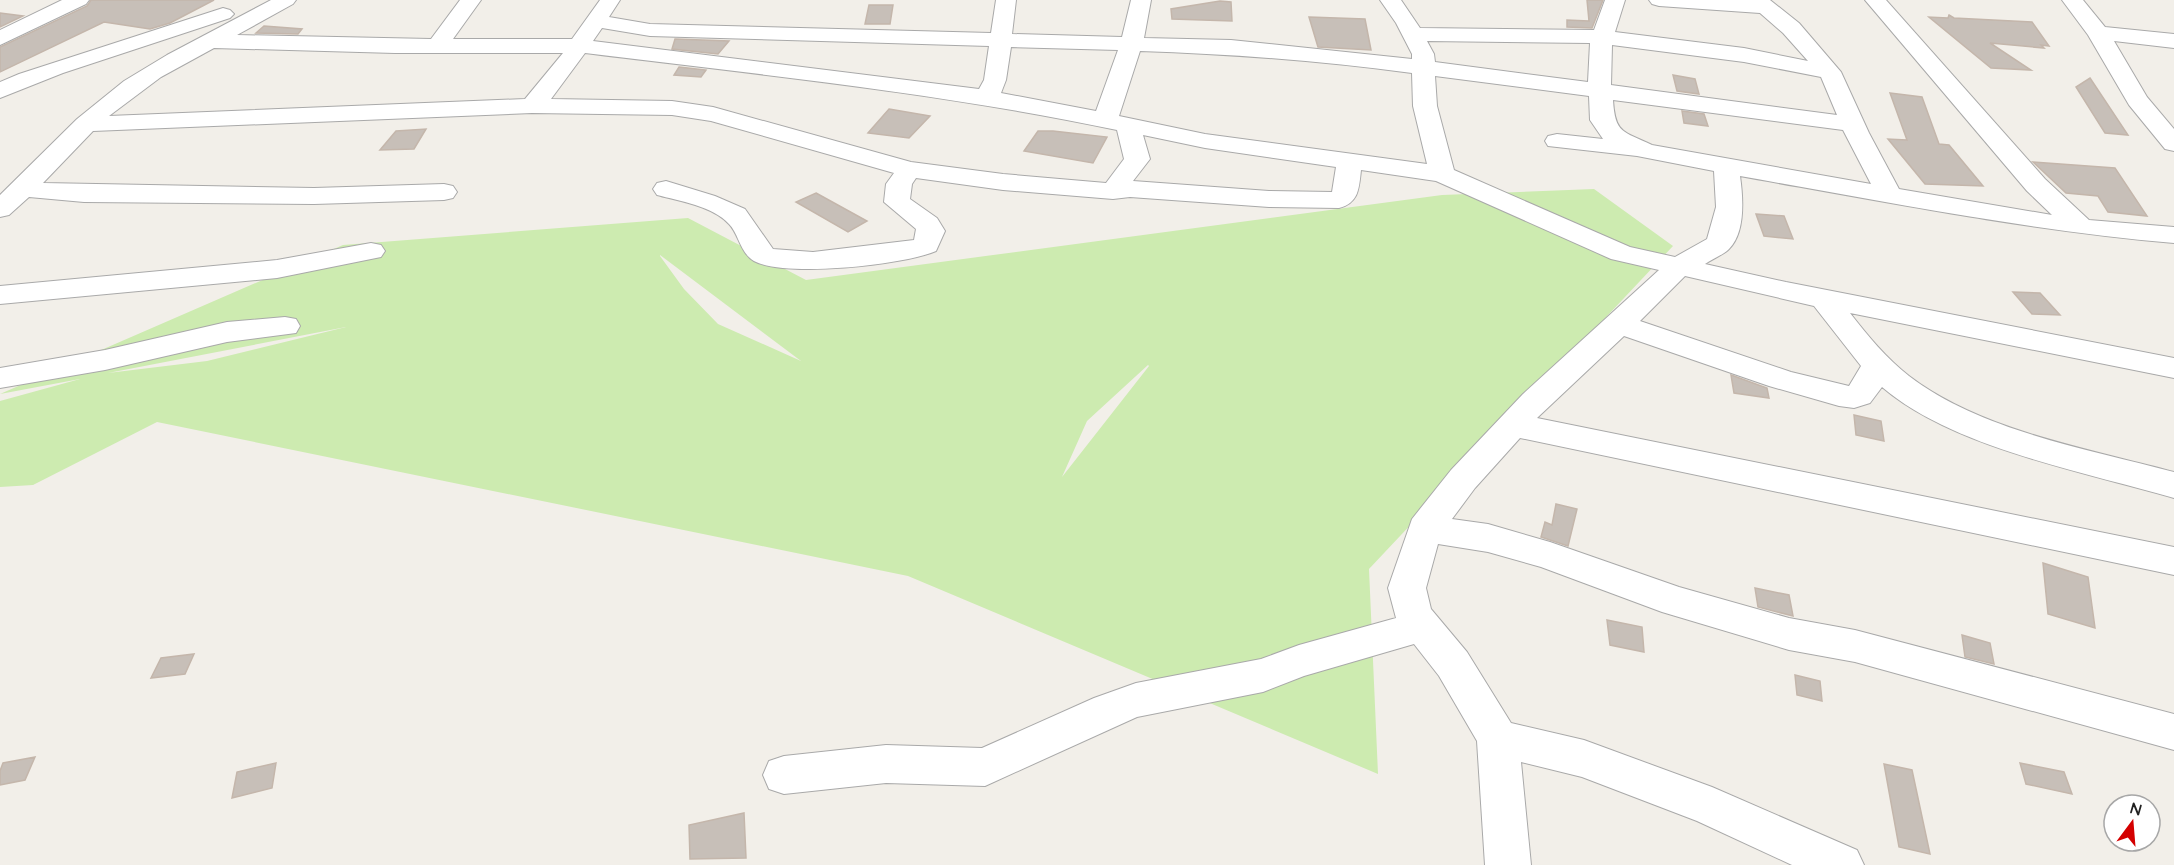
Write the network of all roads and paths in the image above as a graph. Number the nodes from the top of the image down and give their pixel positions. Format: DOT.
graph roads {
  1 [pos="79,0"];
  2 [pos="261,0"];
  3 [pos="286,0"];
  4 [pos="471,0"];
  5 [pos="610,0"];
  6 [pos="1006,0"];
  7 [pos="1141,0"];
  8 [pos="1390,0"];
  9 [pos="1615,0"];
  10 [pos="1659,0"];
  11 [pos="1875,0"];
  12 [pos="2072,0"];
  13 [pos="1760,3"];
  14 [pos="595,21"];
  15 [pos="2098,33"];
  16 [pos="1413,34"];
  17 [pos="1602,37"];
  18 [pos="0,38"];
  19 [pos="211,41"];
  20 [pos="999,41"];
  21 [pos="2174,41"];
  22 [pos="1132,43"];
  23 [pos="439,46"];
  24 [pos="578,46"];
  25 [pos="1425,70"];
  26 [pos="1830,72"];
  27 [pos="1602,90"];
  28 [pos="0,91"];
  29 [pos="987,97"];
  30 [pos="2137,100"];
  31 [pos="532,106"];
  32 [pos="2174,106"];
  33 [pos="86,124"];
  34 [pos="1116,124"];
  35 [pos="1853,124"];
  36 [pos="1557,141"];
  37 [pos="2174,144"];
  38 [pos="1645,151"];
  39 [pos="1349,163"];
  40 [pos="1726,168"];
  41 [pos="909,170"];
  42 [pos="1442,174"];
  43 [pos="25,189"];
  44 [pos="666,189"];
  45 [pos="1113,191"];
  46 [pos="444,192"];
  47 [pos="1890,196"];
  48 [pos="0,209"];
  49 [pos="2081,227"];
  50 [pos="2174,235"];
  51 [pos="371,251"];
  52 [pos="1678,267"];
  53 [pos="0,295"];
  54 [pos="1823,297"];
  55 [pos="1620,324"];
  56 [pos="285,326"];
  57 [pos="1878,364"];
  58 [pos="2174,368"];
  59 [pos="0,378"];
  60 [pos="1514,425"];
  61 [pos="2174,485"];
  62 [pos="1425,528"];
  63 [pos="2174,561"];
  64 [pos="1421,626"];
  65 [pos="2174,732"];
  66 [pos="1498,738"];
  67 [pos="784,775"];
  68 [pos="1508,865"];
  69 [pos="1841,865"];
  1 -- 18 [label="street"];
  2 -- 28 [label="street"];
  3 -- 19 [label="street"];
  4 -- 23 [label="street"];
  5 -- 14 [label="street"];
  6 -- 20 [label="street"];
  7 -- 22 [label="street"];
  8 -- 16 [label="street"];
  9 -- 17 [label="street"];
  10 -- 13 [label="street"];
  11 -- 49 [label="street"];
  12 -- 15 [label="street"];
  13 -- 26 [label="street"];
  14 -- 20 [label="street"];
  14 -- 24 [label="street"];
  15 -- 21 [label="street"];
  15 -- 30 [label="street"];
  16 -- 17 [label="street"];
  16 -- 25 [label="street"];
  17 -- 26 [label="street"];
  17 -- 27 [label="street"];
  19 -- 23 [label="street"];
  19 -- 33 [label="street"];
  20 -- 22 [label="street"];
  20 -- 29 [label="street"];
  22 -- 25 [label="street"];
  22 -- 34 [label="street"];
  23 -- 24 [label="street"];
  24 -- 29 [label="street"];
  24 -- 31 [label="street"];
  25 -- 27 [label="street"];
  25 -- 42 [label="street"];
  26 -- 35 [label="street"];
  27 -- 35 [label="street"];
  27 -- 38 [label="street"];
  29 -- 34 [label="street"];
  30 -- 32 [label="street"];
  30 -- 37 [label="street"];
  31 -- 33 [label="street"];
  31 -- 41 [label="street"];
  33 -- 43 [label="street"];
  34 -- 39 [label="street"];
  34 -- 45 [label="street"];
  35 -- 47 [label="street"];
  36 -- 38 [label="street"];
  38 -- 40 [label="street"];
  39 -- 42 [label="street"];
  39 -- 45 [label="street"];
  40 -- 47 [label="street"];
  40 -- 52 [label="street"];
  41 -- 44 [label="street"];
  41 -- 45 [label="street"];
  42 -- 52 [label="street"];
  43 -- 46 [label="street"];
  43 -- 48 [label="street"];
  47 -- 49 [label="street"];
  49 -- 50 [label="street"];
  51 -- 53 [label="street"];
  52 -- 54 [label="street"];
  52 -- 55 [label="street"];
  54 -- 57 [label="street"];
  54 -- 58 [label="street"];
  55 -- 57 [label="street"];
  55 -- 60 [label="street"];
  56 -- 59 [label="street"];
  57 -- 61 [label="street"];
  60 -- 62 [label="street"];
  60 -- 63 [label="street"];
  62 -- 64 [label="street"];
  62 -- 65 [label="street"];
  64 -- 66 [label="street"];
  64 -- 67 [label="street"];
  66 -- 68 [label="street"];
  66 -- 69 [label="street"];
}
